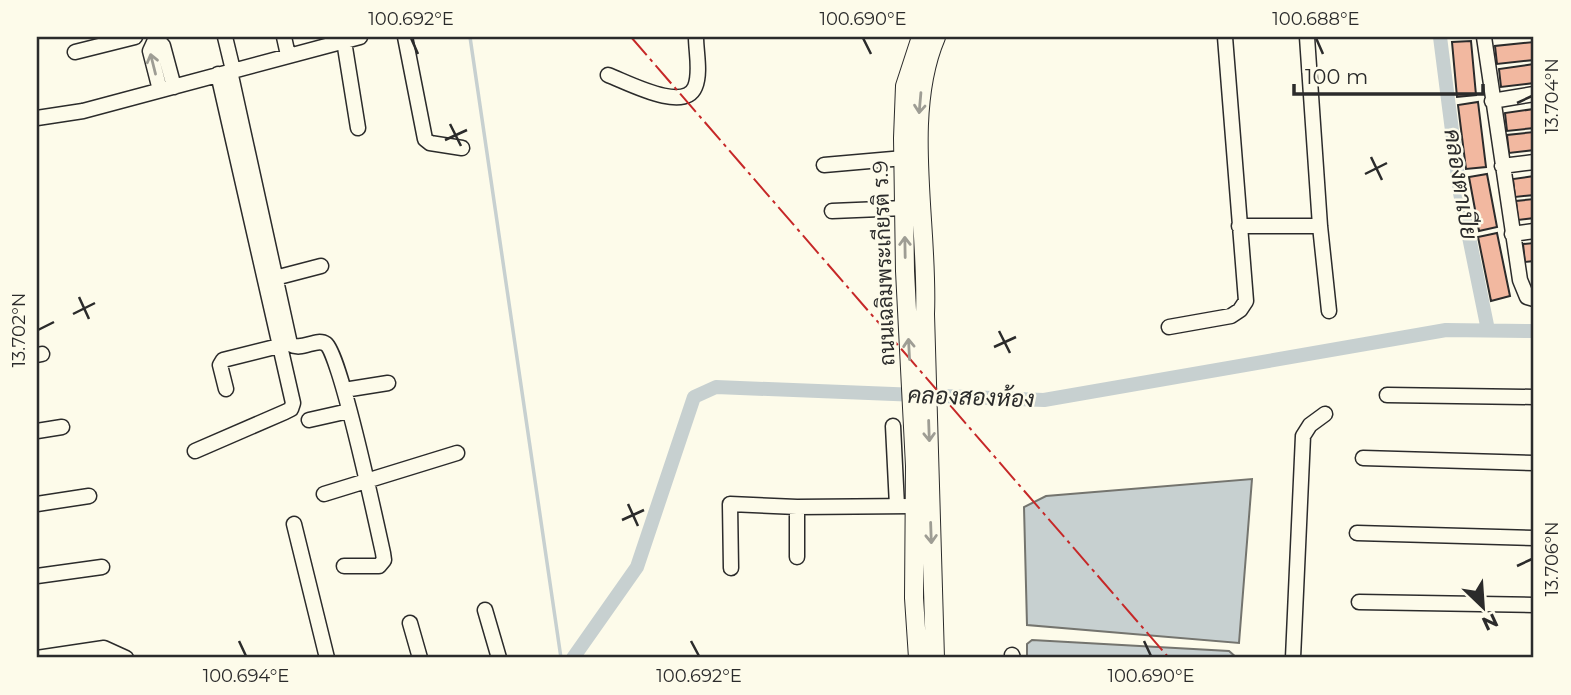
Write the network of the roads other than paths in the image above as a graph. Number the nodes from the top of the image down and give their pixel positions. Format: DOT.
graph roads {
  1 [pos="135,37"];
  2 [pos="225,37"];
  3 [pos="284,37"];
  4 [pos="360,37"];
  5 [pos="405,37"];
  6 [pos="696,37"];
  7 [pos="921,37"];
  8 [pos="936,37"];
  9 [pos="1225,37"];
  10 [pos="1307,37"];
  11 [pos="1484,37"];
  12 [pos="155,38"];
  13 [pos="344,41"];
  14 [pos="75,52"];
  15 [pos="288,55"];
  16 [pos="227,71"];
  17 [pos="608,75"];
  18 [pos="167,88"];
  19 [pos="1534,94"];
  20 [pos="1492,101"];
  21 [pos="37,118"];
  22 [pos="358,128"];
  23 [pos="462,148"];
  24 [pos="904,158"];
  25 [pos="1534,162"];
  26 [pos="824,165"];
  27 [pos="1502,166"];
  28 [pos="905,208"];
  29 [pos="832,211"];
  30 [pos="1239,226"];
  31 [pos="1320,226"];
  32 [pos="1534,231"];
  33 [pos="1513,234"];
  34 [pos="321,266"];
  35 [pos="275,278"];
  36 [pos="1534,299"];
  37 [pos="1329,311"];
  38 [pos="916,315"];
  39 [pos="1169,327"];
  40 [pos="279,346"];
  41 [pos="388,383"];
  42 [pos="226,389"];
  43 [pos="344,390"];
  44 [pos="1387,394"];
  45 [pos="1534,397"];
  46 [pos="349,411"];
  47 [pos="1325,414"];
  48 [pos="309,421"];
  49 [pos="893,426"];
  50 [pos="62,427"];
  51 [pos="37,430"];
  52 [pos="194,450"];
  53 [pos="457,453"];
  54 [pos="1363,458"];
  55 [pos="1534,463"];
  56 [pos="922,466"];
  57 [pos="366,482"];
  58 [pos="324,494"];
  59 [pos="89,496"];
  60 [pos="37,504"];
  61 [pos="905,506"];
  62 [pos="797,507"];
  63 [pos="294,524"];
  64 [pos="1357,533"];
  65 [pos="1534,538"];
  66 [pos="797,557"];
  67 [pos="344,566"];
  68 [pos="102,567"];
  69 [pos="731,568"];
  70 [pos="37,576"];
  71 [pos="1359,602"];
  72 [pos="1534,605"];
  73 [pos="485,610"];
  74 [pos="410,623"];
  75 [pos="105,653"];
  76 [pos="37,658"];
  77 [pos="126,658"];
  78 [pos="327,658"];
  79 [pos="420,658"];
  80 [pos="499,658"];
  81 [pos="918,658"];
  82 [pos="934,658"];
  83 [pos="1293,658"];
  1 -- 14 [label="street"];
  2 -- 16 [label="street"];
  3 -- 15 [label="street"];
  4 -- 13 [label="street"];
  5 -- 23 [label="street"];
  6 -- 17 [label="street"];
  7 -- 24 [label="main road, ถนนเฉลิมพระเกียรติ ร.9"];
  8 -- 38 [label="main road, ถนนเฉลิมพระเกียรติ ร.9, one-way"];
  9 -- 30 [label="street"];
  10 -- 31 [label="street"];
  11 -- 20 [label="street"];
  12 -- 18 [label="street"];
  13 -- 15 [label="street"];
  13 -- 22 [label="street"];
  15 -- 16 [label="street"];
  16 -- 18 [label="street"];
  16 -- 35 [label="street"];
  16 -- 40 [label="street"];
  18 -- 21 [label="street"];
  19 -- 20 [label="street"];
  20 -- 27 [label="street"];
  24 -- 26 [label="street"];
  24 -- 28 [label="main road, ถนนเฉลิมพระเกียรติ ร.9"];
  25 -- 27 [label="street"];
  27 -- 33 [label="street"];
  28 -- 29 [label="street"];
  38 -- 28 [label="main road, ถนนเฉลิมพระเกียรติ ร.9, one-way"];
  30 -- 31 [label="street"];
  30 -- 39 [label="street"];
  31 -- 37 [label="street"];
  32 -- 33 [label="street"];
  33 -- 36 [label="street"];
  34 -- 35 [label="street"];
  35 -- 43 [label="street"];
  38 -- 56 [label="main road, ถนนเฉลิมพระเกียรติ ร.9"];
  40 -- 42 [label="street"];
  40 -- 52 [label="street"];
  41 -- 43 [label="street"];
  43 -- 46 [label="street"];
  44 -- 45 [label="street"];
  46 -- 48 [label="street"];
  46 -- 57 [label="street"];
  47 -- 83 [label="street"];
  49 -- 61 [label="street"];
  50 -- 51 [label="street"];
  53 -- 57 [label="street"];
  54 -- 55 [label="street"];
  56 -- 61 [label="main road, ถนนเฉลิมพระเกียรติ ร.9"];
  56 -- 82 [label="main road, ถนนเฉลิมพระเกียรติ ร.9, one-way"];
  57 -- 58 [label="street"];
  57 -- 67 [label="street"];
  59 -- 60 [label="street"];
  61 -- 62 [label="street"];
  61 -- 81 [label="main road, ถนนเฉลิมพระเกียรติ ร.9"];
  62 -- 66 [label="street"];
  62 -- 69 [label="street"];
  63 -- 78 [label="street"];
  64 -- 65 [label="street"];
  68 -- 70 [label="street"];
  71 -- 72 [label="street"];
  73 -- 80 [label="street"];
  74 -- 79 [label="street"];
  75 -- 76 [label="street"];
  75 -- 77 [label="street"];
}
